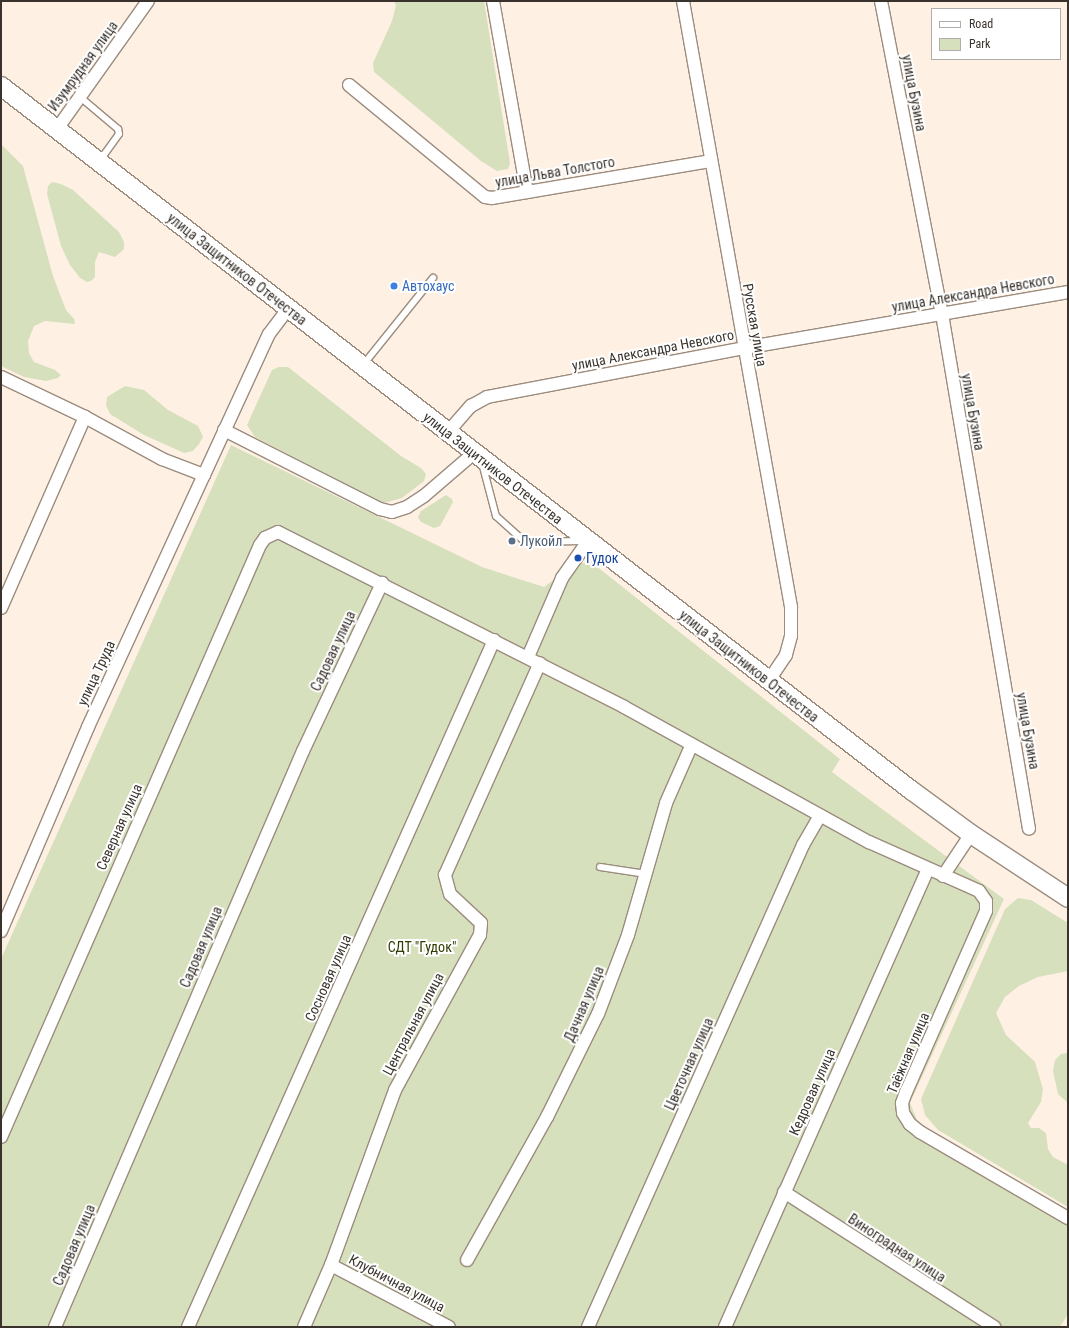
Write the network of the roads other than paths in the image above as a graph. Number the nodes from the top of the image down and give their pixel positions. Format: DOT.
graph roads {
  1 [pos="148,1"];
  2 [pos="493,1"];
  3 [pos="683,1"];
  4 [pos="880,1"];
  5 [pos="350,85"];
  6 [pos="1,86"];
  7 [pos="80,97"];
  8 [pos="57,129"];
  9 [pos="99,161"];
  10 [pos="710,161"];
  11 [pos="527,192"];
  12 [pos="433,278"];
  13 [pos="1068,292"];
  14 [pos="288,309"];
  15 [pos="942,314"];
  16 [pos="744,348"];
  17 [pos="362,366"];
  18 [pos="1,377"];
  19 [pos="85,417"];
  20 [pos="224,430"];
  21 [pos="448,432"];
  22 [pos="478,455"];
  23 [pos="204,475"];
  24 [pos="588,541"];
  25 [pos="382,583"];
  26 [pos="1,608"];
  27 [pos="494,640"];
  28 [pos="528,657"];
  29 [pos="540,663"];
  30 [pos="768,680"];
  31 [pos="692,744"];
  32 [pos="820,815"];
  33 [pos="1029,829"];
  34 [pos="971,834"];
  35 [pos="600,868"];
  36 [pos="928,869"];
  37 [pos="646,874"];
  38 [pos="943,876"];
  39 [pos="1068,898"];
  40 [pos="1,931"];
  41 [pos="1,1137"];
  42 [pos="784,1192"];
  43 [pos="1068,1218"];
  44 [pos="467,1260"];
  45 [pos="331,1265"];
  46 [pos="55,1327"];
  47 [pos="188,1327"];
  48 [pos="304,1327"];
  49 [pos="449,1327"];
  50 [pos="588,1327"];
  51 [pos="725,1327"];
  52 [pos="994,1327"];
  1 -- 7 [label="street, Изумрудная улица"];
  2 -- 11 [label="street"];
  3 -- 10 [label="street, Русская улица"];
  4 -- 15 [label="street, улица Бузина"];
  5 -- 11 [label="street, улица Льва Толстого"];
  6 -- 8 [label="main road, улица Защитников Отечества"];
  7 -- 8 [label="street, Изумрудная улица"];
  7 -- 9 [label="lane"];
  8 -- 9 [label="main road, улица Защитников Отечества"];
  9 -- 14 [label="main road, улица Защитников Отечества"];
  10 -- 11 [label="street, улица Льва Толстого"];
  10 -- 16 [label="street, Русская улица"];
  12 -- 17 [label="lane"];
  13 -- 15 [label="street, улица Александра Невского"];
  14 -- 17 [label="main road, улица Защитников Отечества"];
  14 -- 20 [label="street, улица Труда"];
  15 -- 16 [label="street, улица Александра Невского"];
  15 -- 33 [label="street, улица Бузина"];
  16 -- 21 [label="street, улица Александра Невского"];
  16 -- 30 [label="street, Русская улица"];
  17 -- 21 [label="main road, улица Защитников Отечества"];
  18 -- 19 [label="street"];
  19 -- 23 [label="street"];
  19 -- 26 [label="street"];
  20 -- 22 [label="street"];
  20 -- 23 [label="street, улица Труда"];
  21 -- 22 [label="main road, улица Защитников Отечества"];
  22 -- 24 [label="main road, улица Защитников Отечества"];
  22 -- 24 [label="lane"];
  23 -- 40 [label="street, улица Труда"];
  24 -- 28 [label="street"];
  24 -- 30 [label="main road, улица Защитников Отечества"];
  25 -- 27 [label="street"];
  25 -- 41 [label="street, Северная улица"];
  25 -- 46 [label="street, Садовая улица"];
  27 -- 28 [label="street"];
  27 -- 47 [label="street, Сосновая улица"];
  28 -- 29 [label="street"];
  29 -- 31 [label="street"];
  29 -- 45 [label="street, Центральная улица"];
  30 -- 34 [label="main road, улица Защитников Отечества"];
  31 -- 32 [label="street"];
  31 -- 37 [label="street, Дачная улица"];
  32 -- 36 [label="street"];
  32 -- 50 [label="street, Цветочная улица"];
  34 -- 38 [label="street"];
  34 -- 39 [label="main road, улица Защитников Отечества"];
  35 -- 37 [label="lane"];
  36 -- 38 [label="street"];
  36 -- 42 [label="street, Кедровая улица"];
  37 -- 44 [label="street, Дачная улица"];
  38 -- 43 [label="street, Таёжная улица"];
  42 -- 51 [label="street, Кедровая улица"];
  42 -- 52 [label="street, Виноградная улица"];
  45 -- 48 [label="street, Центральная улица"];
  45 -- 49 [label="street, Клубничная улица"];
}
